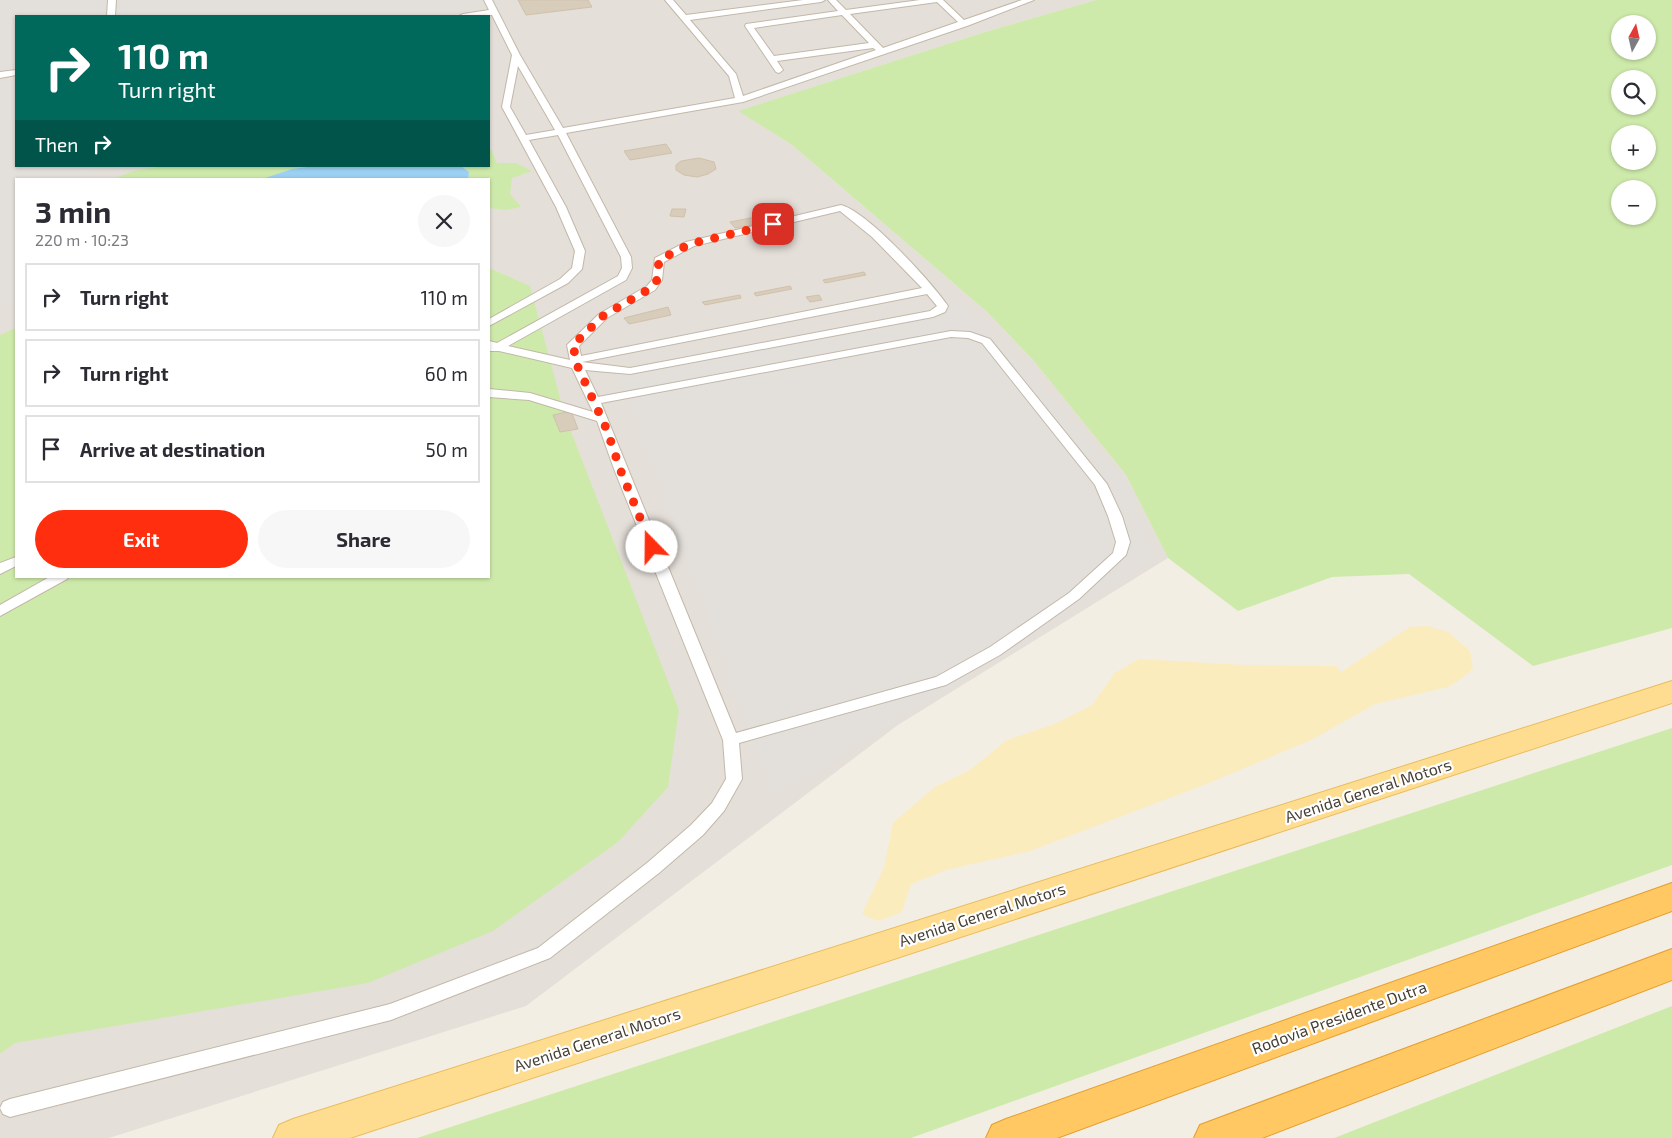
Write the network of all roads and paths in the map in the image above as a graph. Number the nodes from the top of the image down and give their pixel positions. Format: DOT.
graph roads {
  1 [pos="112,0"];
  2 [pos="488,0"];
  3 [pos="669,0"];
  4 [pos="820,0"];
  5 [pos="832,0"];
  6 [pos="938,0"];
  7 [pos="1030,0"];
  8 [pos="494,12"];
  9 [pos="843,12"];
  10 [pos="111,15"];
  11 [pos="471,15"];
  12 [pos="684,18"];
  13 [pos="964,24"];
  14 [pos="878,48"];
  15 [pos="516,55"];
  16 [pos="771,59"];
  17 [pos="779,70"];
  18 [pos="15,73"];
  19 [pos="0,75"];
  20 [pos="740,100"];
  21 [pos="561,132"];
  22 [pos="523,138"];
  23 [pos="930,290"];
  24 [pos="490,322"];
  25 [pos="491,348"];
  26 [pos="576,363"];
  27 [pos="490,393"];
  28 [pos="593,401"];
  29 [pos="600,418"];
  30 [pos="15,562"];
  31 [pos="0,570"];
  32 [pos="58,578"];
  33 [pos="0,610"];
  34 [pos="1672,692"];
  35 [pos="731,740"];
  36 [pos="1672,896"];
  37 [pos="1672,964"];
  38 [pos="10,1108"];
  39 [pos="293,1138"];
  40 [pos="1006,1138"];
  41 [pos="1214,1138"];
  1 -- 10 [label="lane"];
  2 -- 8 [label="lane"];
  3 -- 12 [label="lane"];
  4 -- 12 [label="lane"];
  5 -- 9 [label="lane"];
  6 -- 9 [label="lane"];
  6 -- 13 [label="lane"];
  7 -- 13 [label="lane"];
  8 -- 11 [label="lane"];
  8 -- 15 [label="lane"];
  9 -- 14 [label="lane"];
  9 -- 16 [label="lane"];
  12 -- 20 [label="lane"];
  13 -- 14 [label="lane"];
  14 -- 16 [label="lane"];
  14 -- 20 [label="lane"];
  15 -- 21 [label="lane"];
  15 -- 22 [label="lane"];
  16 -- 17 [label="lane"];
  18 -- 19 [label="lane"];
  20 -- 21 [label="lane"];
  21 -- 22 [label="lane"];
  21 -- 25 [label="lane"];
  22 -- 24 [label="lane"];
  23 -- 26 [label="lane"];
  23 -- 26 [label="lane"];
  23 -- 26 [label="lane"];
  25 -- 26 [label="lane"];
  26 -- 28 [label="lane"];
  27 -- 29 [label="lane"];
  28 -- 29 [label="lane"];
  28 -- 35 [label="lane"];
  29 -- 35 [label="lane"];
  30 -- 31 [label="lane"];
  32 -- 33 [label="lane"];
  34 -- 39 [label="main road, Avenida General Motors"];
  35 -- 38 [label="lane"];
  36 -- 40 [label="highway, Rodovia Presidente Dutra"];
  37 -- 41 [label="highway"];
}
